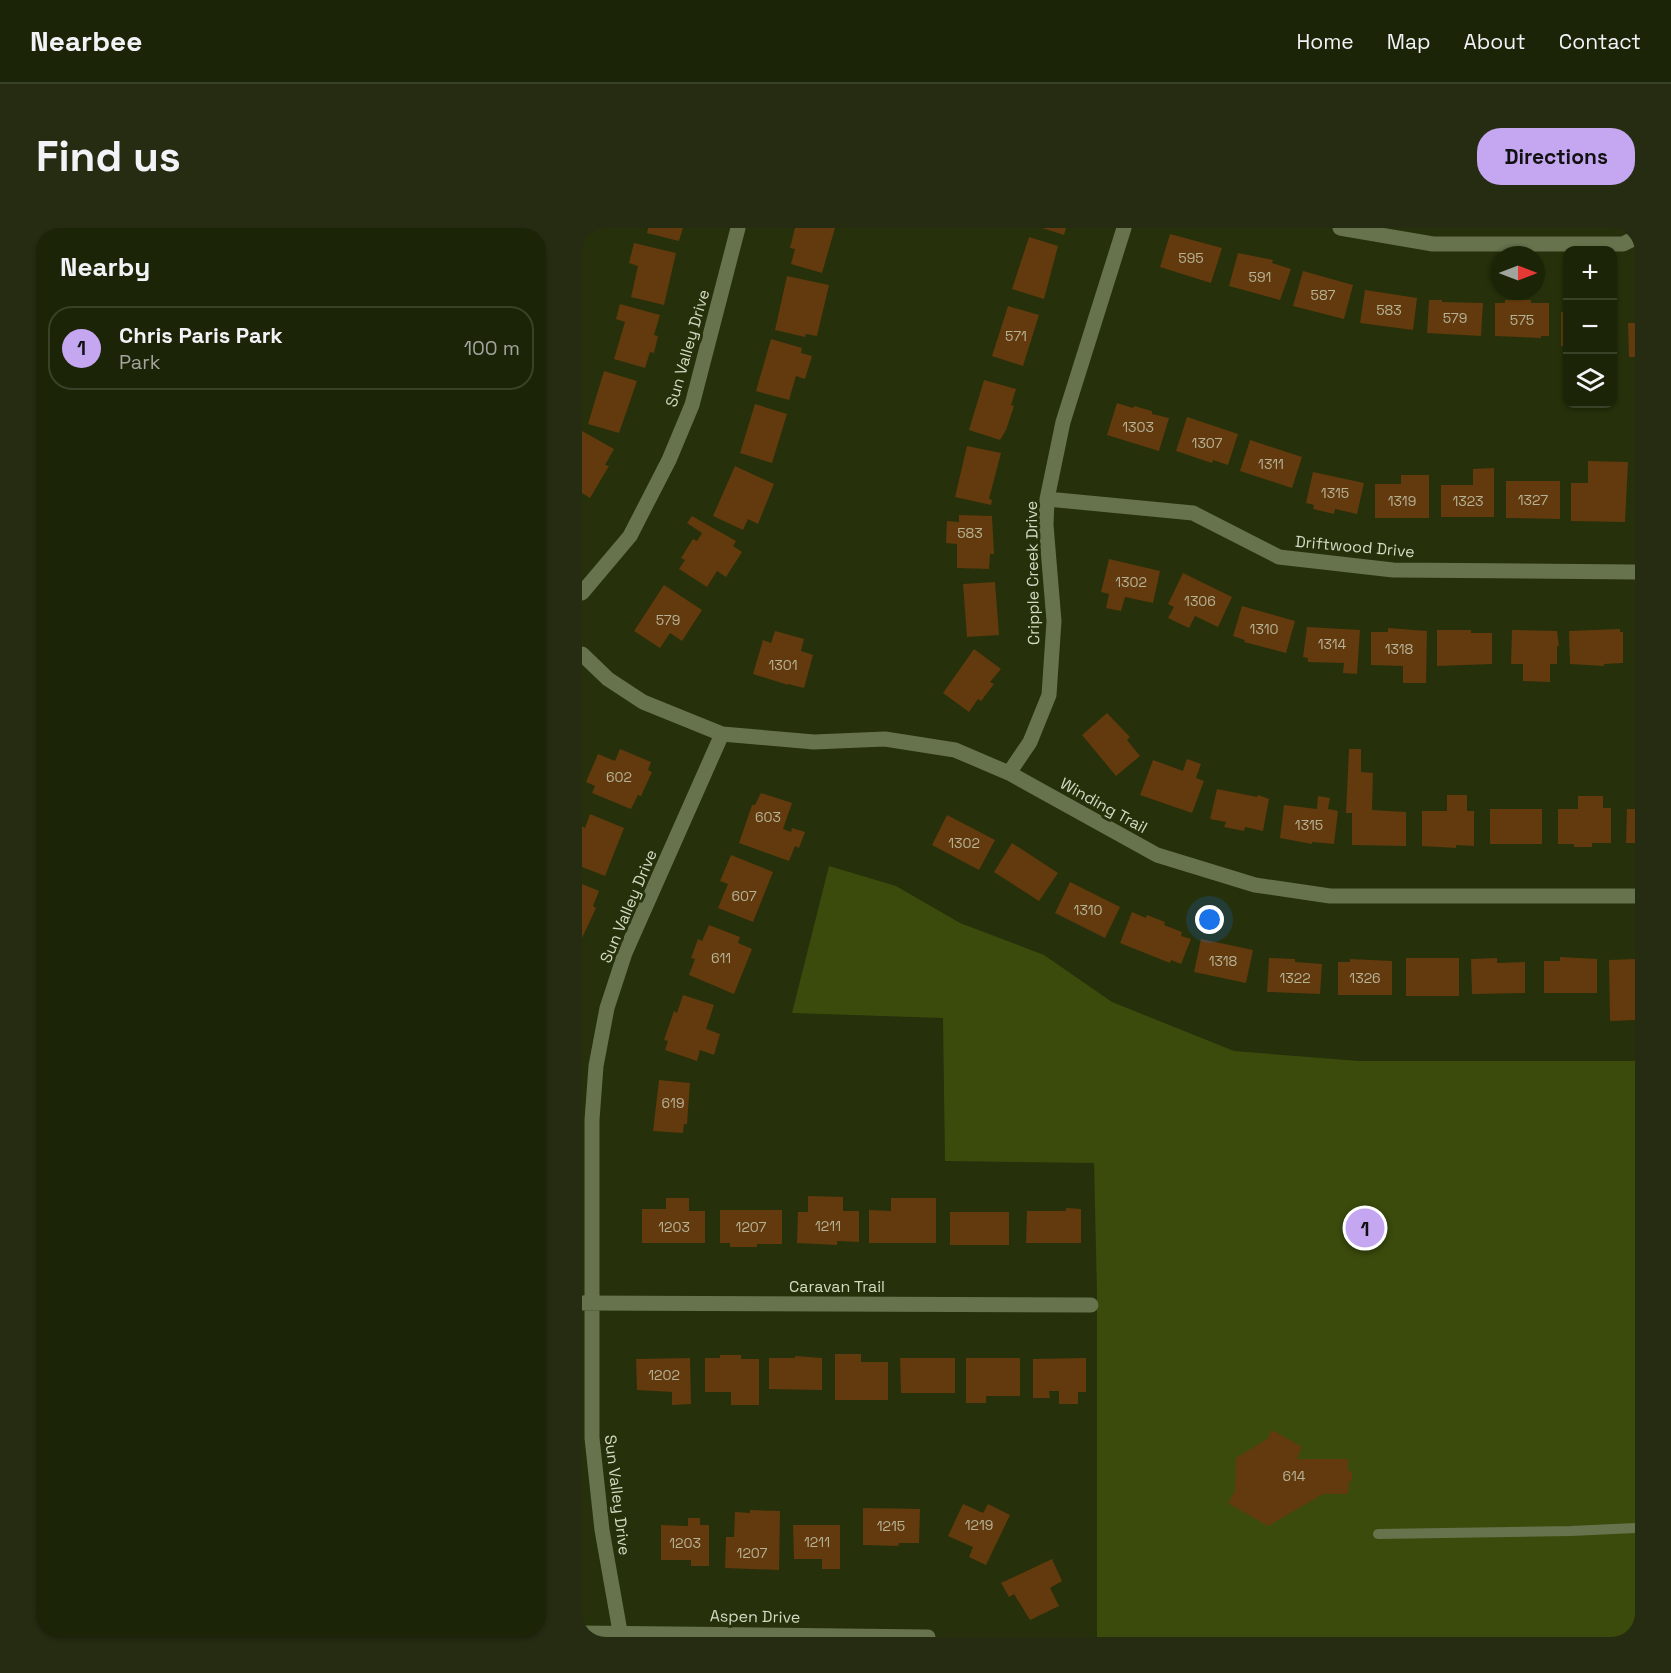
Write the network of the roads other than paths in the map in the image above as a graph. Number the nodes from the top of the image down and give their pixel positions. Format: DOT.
graph roads {
  1 [pos="738,228"];
  2 [pos="1124,228"];
  3 [pos="1340,228"];
  4 [pos="1635,238"];
  5 [pos="1047,499"];
  6 [pos="1635,572"];
  7 [pos="582,593"];
  8 [pos="582,654"];
  9 [pos="722,734"];
  10 [pos="1009,773"];
  11 [pos="1635,896"];
  12 [pos="588,1303"];
  13 [pos="1091,1305"];
  14 [pos="1635,1528"];
  15 [pos="1378,1534"];
  16 [pos="582,1633"];
  17 [pos="621,1635"];
  18 [pos="928,1637"];
  1 -- 7 [label="street, Sun Valley Drive"];
  2 -- 5 [label="street, Cripple Creek Drive"];
  3 -- 4 [label="street"];
  5 -- 6 [label="street, Driftwood Drive"];
  5 -- 10 [label="street, Cripple Creek Drive"];
  8 -- 9 [label="street, Winding Trail"];
  9 -- 10 [label="street, Winding Trail"];
  9 -- 12 [label="street, Sun Valley Drive"];
  10 -- 11 [label="street, Winding Trail"];
  12 -- 13 [label="street, Caravan Trail"];
  12 -- 17 [label="street, Sun Valley Drive"];
  14 -- 15 [label="lane"];
  16 -- 17 [label="street, Aspen Drive"];
  17 -- 18 [label="street, Aspen Drive"];
}
